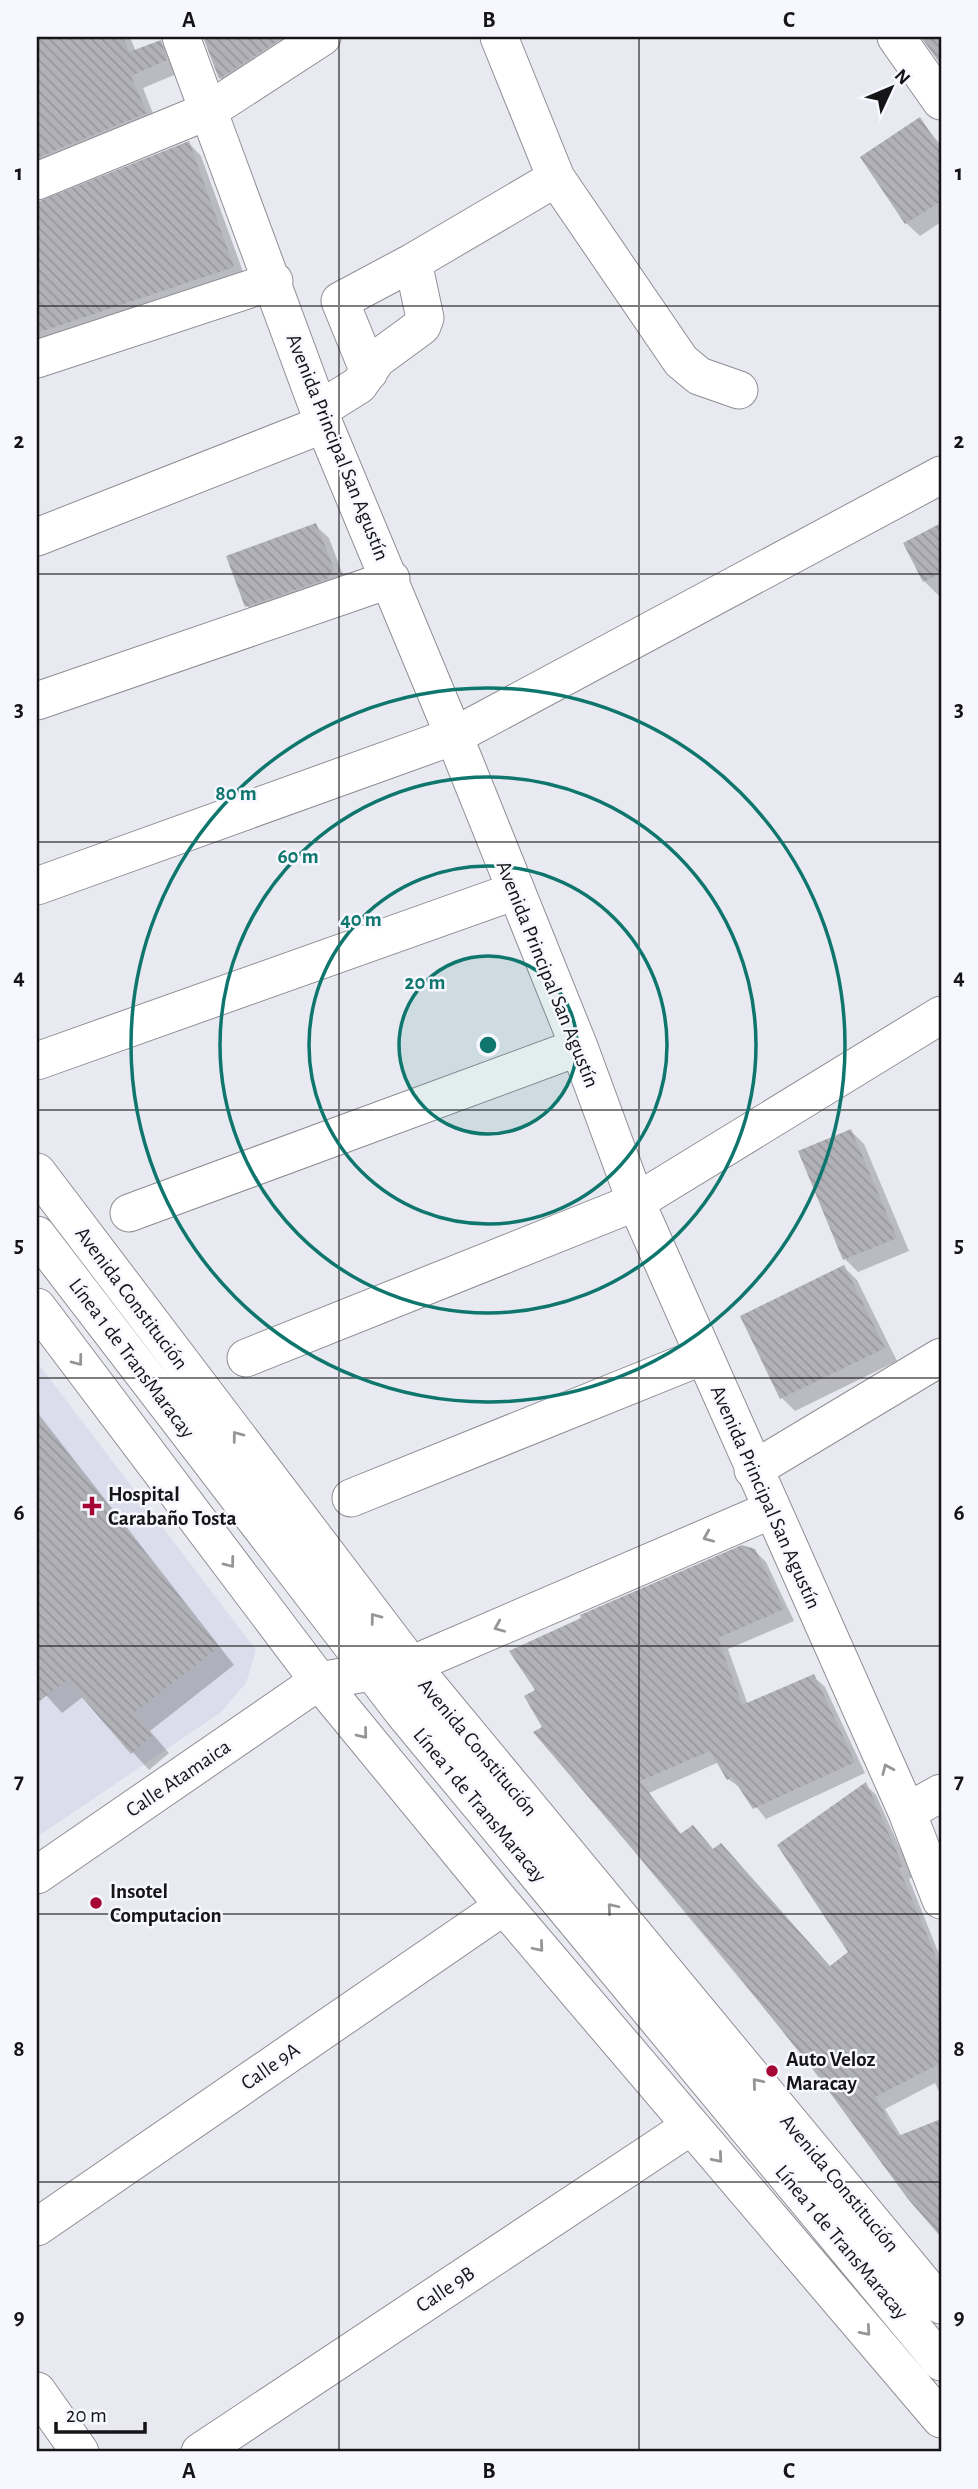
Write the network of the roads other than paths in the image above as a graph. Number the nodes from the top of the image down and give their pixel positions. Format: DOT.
graph roads {
  1 [pos="181,37"];
  2 [pos="322,37"];
  3 [pos="499,37"];
  4 [pos="896,37"];
  5 [pos="941,101"];
  6 [pos="208,111"];
  7 [pos="556,178"];
  8 [pos="37,181"];
  9 [pos="413,262"];
  10 [pos="274,281"];
  11 [pos="37,359"];
  12 [pos="369,372"];
  13 [pos="739,390"];
  14 [pos="321,417"];
  15 [pos="941,475"];
  16 [pos="37,537"];
  17 [pos="391,579"];
  18 [pos="37,701"];
  19 [pos="454,736"];
  20 [pos="37,886"];
  21 [pos="515,891"];
  22 [pos="941,1015"];
  23 [pos="579,1046"];
  24 [pos="37,1061"];
  25 [pos="37,1172"];
  26 [pos="636,1202"];
  27 [pos="129,1213"];
  28 [pos="37,1235"];
  29 [pos="37,1307"];
  30 [pos="703,1356"];
  31 [pos="941,1357"];
  32 [pos="246,1358"];
  33 [pos="753,1470"];
  34 [pos="351,1498"];
  35 [pos="771,1510"];
  36 [pos="411,1665"];
  37 [pos="372,1672"];
  38 [pos="319,1681"];
  39 [pos="941,1793"];
  40 [pos="907,1812"];
  41 [pos="37,1875"];
  42 [pos="941,1900"];
  43 [pos="503,1906"];
  44 [pos="691,2126"];
  45 [pos="37,2227"];
  46 [pos="941,2305"];
  47 [pos="941,2362"];
  48 [pos="37,2391"];
  49 [pos="941,2418"];
  50 [pos="80,2452"];
  51 [pos="200,2452"];
  1 -- 6 [label="street, Avenida Principal San Agustín"];
  2 -- 6 [label="street"];
  3 -- 7 [label="street"];
  4 -- 5 [label="street"];
  6 -- 8 [label="street"];
  6 -- 10 [label="street, Avenida Principal San Agustín"];
  7 -- 9 [label="street"];
  7 -- 13 [label="street"];
  9 -- 12 [label="street"];
  9 -- 12 [label="street"];
  10 -- 11 [label="street"];
  10 -- 14 [label="street, Avenida Principal San Agustín"];
  12 -- 14 [label="street"];
  14 -- 16 [label="street"];
  14 -- 17 [label="street, Avenida Principal San Agustín"];
  15 -- 19 [label="street"];
  17 -- 18 [label="street"];
  17 -- 19 [label="street, Avenida Principal San Agustín"];
  19 -- 20 [label="street"];
  19 -- 21 [label="street, Avenida Principal San Agustín"];
  21 -- 23 [label="street, Avenida Principal San Agustín"];
  21 -- 24 [label="street"];
  22 -- 26 [label="street"];
  23 -- 26 [label="street, Avenida Principal San Agustín"];
  23 -- 27 [label="street"];
  36 -- 25 [label="street, Avenida Constitución, one-way"];
  26 -- 30 [label="street, Avenida Principal San Agustín"];
  26 -- 32 [label="street"];
  28 -- 37 [label="street, Línea 1 de TransMaracay"];
  29 -- 38 [label="street, one-way"];
  30 -- 33 [label="street, Avenida Principal San Agustín"];
  30 -- 34 [label="street"];
  31 -- 33 [label="street"];
  33 -- 35 [label="street, Avenida Principal San Agustín"];
  35 -- 36 [label="street, one-way"];
  40 -- 35 [label="street, Avenida Principal San Agustín, one-way"];
  36 -- 37 [label="street"];
  46 -- 36 [label="street, Avenida Constitución, one-way"];
  37 -- 38 [label="street"];
  37 -- 47 [label="street, Línea 1 de TransMaracay"];
  38 -- 41 [label="street, Calle Atamaica"];
  38 -- 43 [label="street, one-way"];
  39 -- 40 [label="street"];
  40 -- 42 [label="street, Avenida Principal San Agustín"];
  43 -- 44 [label="street, one-way"];
  43 -- 45 [label="street, Calle 9A"];
  44 -- 49 [label="street, one-way"];
  44 -- 51 [label="street, Calle 9B"];
  48 -- 50 [label="street"];
}
